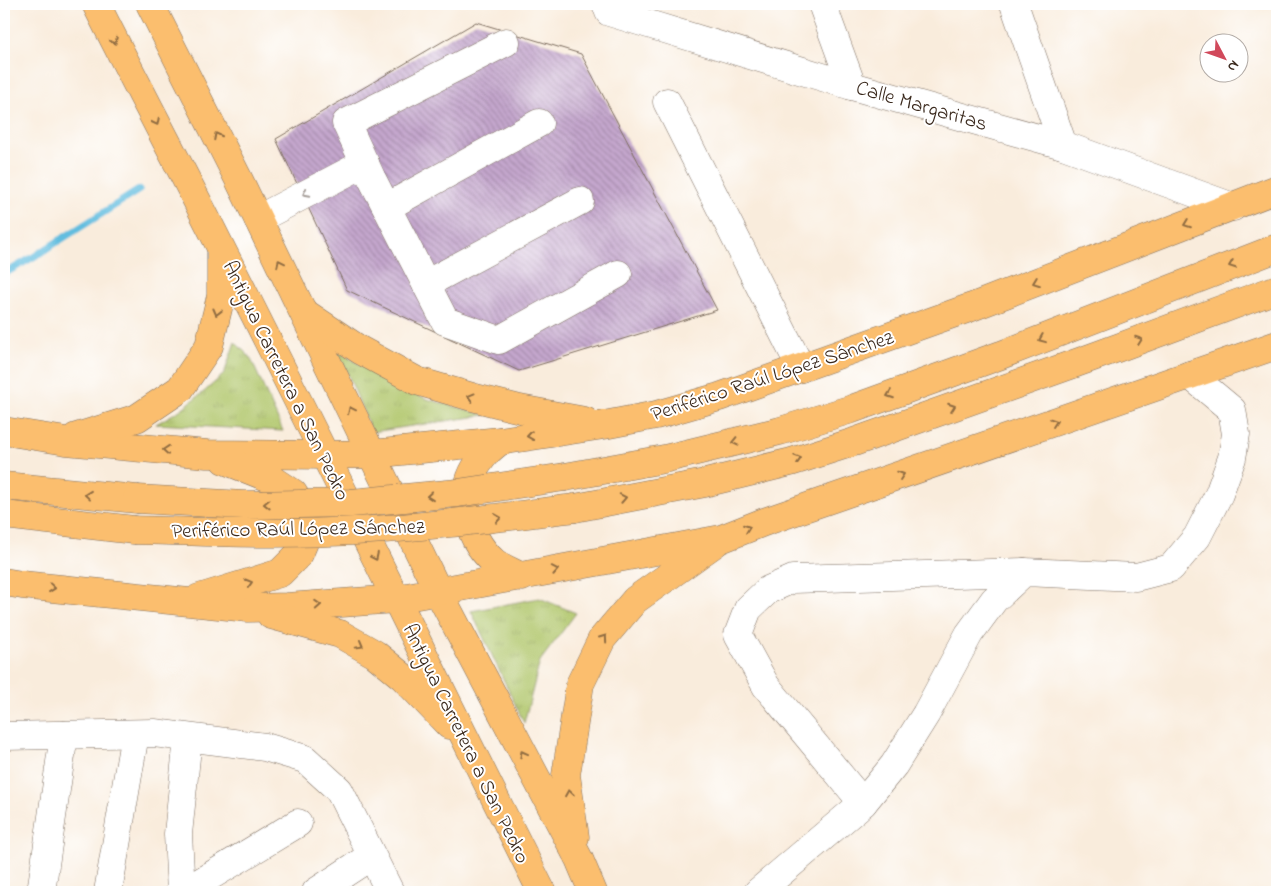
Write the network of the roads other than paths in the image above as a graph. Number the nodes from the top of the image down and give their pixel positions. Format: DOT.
graph roads {
  1 [pos="96,4"];
  2 [pos="150,4"];
  3 [pos="822,4"];
  4 [pos="1014,4"];
  5 [pos="608,8"];
  6 [pos="506,42"];
  7 [pos="852,86"];
  8 [pos="667,102"];
  9 [pos="539,123"];
  10 [pos="1063,145"];
  11 [pos="368,170"];
  12 [pos="1277,189"];
  13 [pos="580,202"];
  14 [pos="1233,206"];
  15 [pos="387,207"];
  16 [pos="262,227"];
  17 [pos="220,247"];
  18 [pos="1277,248"];
  19 [pos="618,274"];
  20 [pos="426,284"];
  21 [pos="1277,289"];
  22 [pos="304,312"];
  23 [pos="1277,345"];
  24 [pos="801,368"];
  25 [pos="1190,375"];
  26 [pos="604,425"];
  27 [pos="4,431"];
  28 [pos="66,441"];
  29 [pos="500,441"];
  30 [pos="207,454"];
  31 [pos="372,454"];
  32 [pos="324,455"];
  33 [pos="4,486"];
  34 [pos="4,515"];
  35 [pos="721,539"];
  36 [pos="1024,572"];
  37 [pos="522,577"];
  38 [pos="4,582"];
  39 [pos="438,591"];
  40 [pos="396,599"];
  41 [pos="186,602"];
  42 [pos="248,608"];
  43 [pos="135,734"];
  44 [pos="64,735"];
  45 [pos="4,736"];
  46 [pos="188,738"];
  47 [pos="467,744"];
  48 [pos="863,803"];
  49 [pos="298,823"];
  50 [pos="371,856"];
  51 [pos="579,859"];
  52 [pos="41,892"];
  53 [pos="108,892"];
  54 [pos="183,892"];
  55 [pos="316,892"];
  56 [pos="390,892"];
  57 [pos="542,892"];
  58 [pos="593,892"];
  59 [pos="758,892"];
  1 -- 17 [label="main road, Antigua Carretera a San Pedro, one-way"];
  16 -- 2 [label="main road, Antigua Carretera a San Pedro, one-way"];
  3 -- 7 [label="street"];
  4 -- 10 [label="street"];
  5 -- 7 [label="street, Calle Margaritas"];
  6 -- 11 [label="street"];
  7 -- 10 [label="street, Calle Margaritas"];
  8 -- 24 [label="street"];
  9 -- 15 [label="street"];
  10 -- 14 [label="street, Calle Margaritas"];
  11 -- 15 [label="street"];
  11 -- 16 [label="street"];
  12 -- 14 [label="main road, Periférico Raúl López Sánchez"];
  13 -- 20 [label="street"];
  14 -- 24 [label="main road, Periférico Raúl López Sánchez, one-way"];
  15 -- 20 [label="street"];
  22 -- 16 [label="main road, Antigua Carretera a San Pedro, one-way"];
  17 -- 28 [label="main road, one-way"];
  17 -- 32 [label="main road, Antigua Carretera a San Pedro"];
  18 -- 33 [label="main road, Periférico Raúl López Sánchez, one-way, bridge"];
  19 -- 20 [label="street"];
  34 -- 21 [label="main road, Periférico Raúl López Sánchez, one-way, bridge"];
  26 -- 22 [label="main road, one-way"];
  31 -- 22 [label="main road, Antigua Carretera a San Pedro, one-way"];
  23 -- 25 [label="main road"];
  24 -- 26 [label="main road, Periférico Raúl López Sánchez"];
  35 -- 25 [label="main road, one-way"];
  25 -- 36 [label="street"];
  26 -- 29 [label="main road, Periférico Raúl López Sánchez, one-way"];
  27 -- 28 [label="main road, Periférico Raúl López Sánchez"];
  30 -- 28 [label="main road, Periférico Raúl López Sánchez, one-way"];
  29 -- 31 [label="main road, Periférico Raúl López Sánchez"];
  29 -- 37 [label="main road"];
  30 -- 32 [label="main road, Periférico Raúl López Sánchez"];
  41 -- 30 [label="main road, one-way"];
  31 -- 32 [label="main road, Periférico Raúl López Sánchez"];
  31 -- 39 [label="main road, Antigua Carretera a San Pedro"];
  32 -- 40 [label="main road, Antigua Carretera a San Pedro, one-way"];
  37 -- 35 [label="main road, one-way"];
  51 -- 35 [label="main road, one-way"];
  36 -- 48 [label="street"];
  36 -- 48 [label="street"];
  37 -- 39 [label="main road"];
  38 -- 41 [label="main road, one-way"];
  39 -- 40 [label="main road"];
  51 -- 39 [label="main road, Antigua Carretera a San Pedro, one-way"];
  42 -- 40 [label="main road, one-way"];
  40 -- 47 [label="main road, Antigua Carretera a San Pedro"];
  41 -- 42 [label="main road"];
  42 -- 47 [label="main road, one-way"];
  43 -- 44 [label="street"];
  43 -- 46 [label="street"];
  43 -- 53 [label="street"];
  44 -- 45 [label="street"];
  44 -- 52 [label="street"];
  46 -- 50 [label="street"];
  46 -- 54 [label="street"];
  47 -- 57 [label="main road, Antigua Carretera a San Pedro"];
  48 -- 59 [label="street"];
  49 -- 54 [label="street"];
  50 -- 55 [label="street"];
  50 -- 56 [label="street"];
  51 -- 58 [label="main road, Antigua Carretera a San Pedro"];
}
